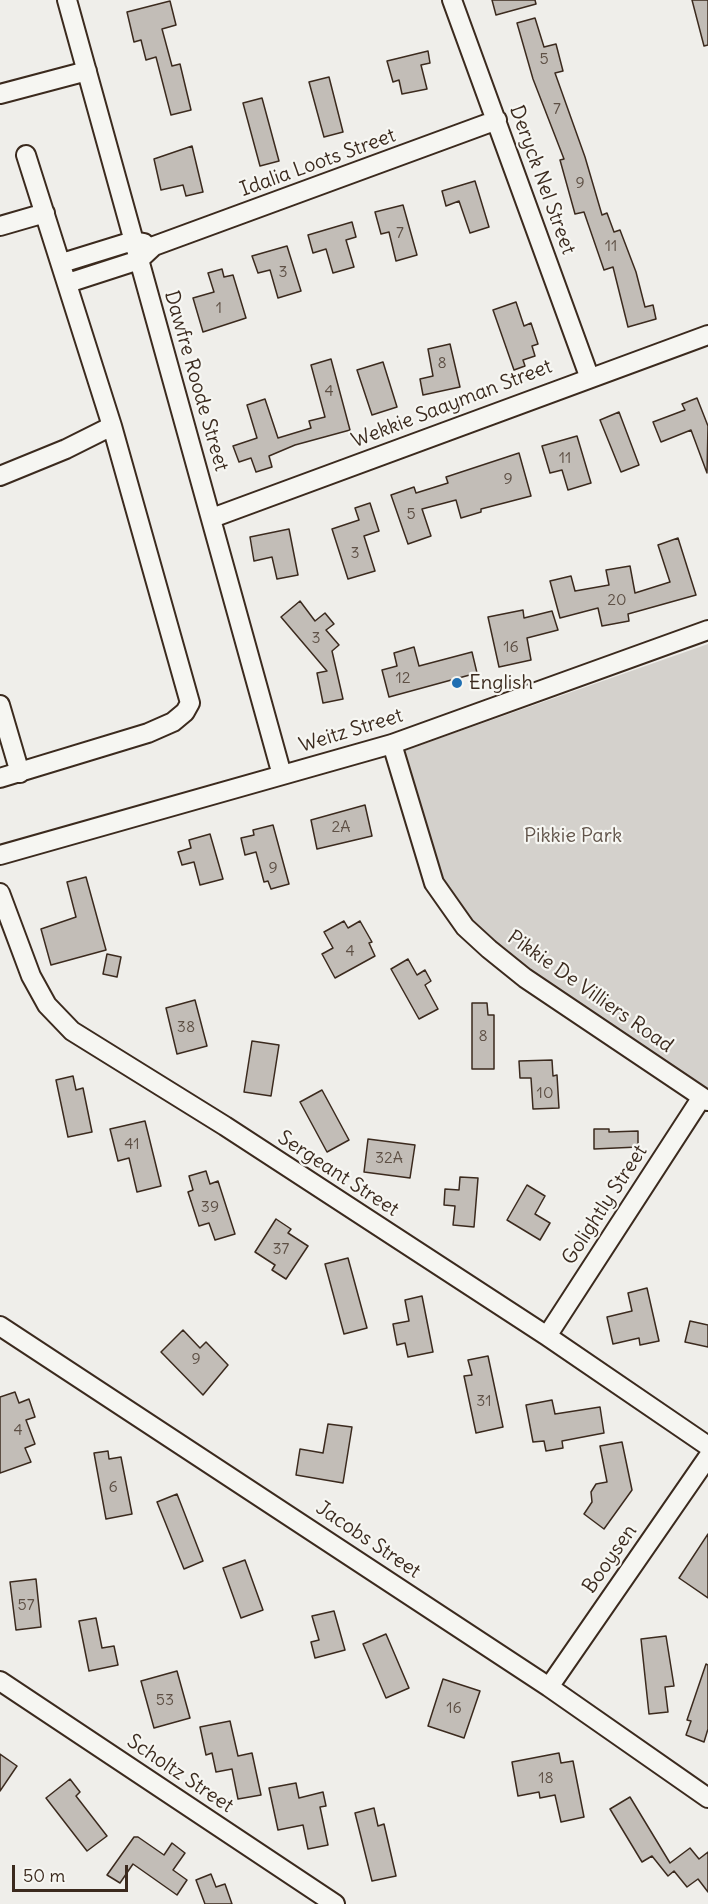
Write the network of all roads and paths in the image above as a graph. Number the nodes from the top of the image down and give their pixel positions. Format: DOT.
graph roads {
  1 [pos="67,0"];
  2 [pos="452,0"];
  3 [pos="87,71"];
  4 [pos="0,94"];
  5 [pos="496,120"];
  6 [pos="26,155"];
  7 [pos="45,213"];
  8 [pos="0,226"];
  9 [pos="133,241"];
  10 [pos="154,246"];
  11 [pos="139,260"];
  12 [pos="62,263"];
  13 [pos="69,283"];
  14 [pos="708,335"];
  15 [pos="590,376"];
  16 [pos="112,426"];
  17 [pos="0,476"];
  18 [pos="212,518"];
  19 [pos="708,630"];
  20 [pos="0,705"];
  21 [pos="392,744"];
  22 [pos="20,773"];
  23 [pos="282,775"];
  24 [pos="0,778"];
  25 [pos="0,855"];
  26 [pos="0,893"];
  27 [pos="705,1099"];
  28 [pos="0,1326"];
  29 [pos="547,1336"];
  30 [pos="708,1446"];
  31 [pos="708,1457"];
  32 [pos="0,1681"];
  33 [pos="549,1687"];
  34 [pos="708,1798"];
  35 [pos="335,1904"];
  1 -- 3 [label="street, Dawfre Roode Street"];
  2 -- 5 [label="street, Deryck Nel Street"];
  3 -- 4 [label="street"];
  3 -- 9 [label="street, Dawfre Roode Street"];
  5 -- 10 [label="street, Idalia Loots Street"];
  5 -- 15 [label="street, Deryck Nel Street"];
  6 -- 7 [label="street"];
  7 -- 8 [label="street"];
  7 -- 12 [label="street"];
  9 -- 10 [label="street"];
  9 -- 11 [label="street, Dawfre Roode Street"];
  9 -- 12 [label="street"];
  10 -- 11 [label="street, Idalia Loots Street"];
  11 -- 13 [label="street"];
  11 -- 18 [label="street, Dawfre Roode Street"];
  12 -- 13 [label="street"];
  13 -- 16 [label="street"];
  14 -- 15 [label="street, Wekkie Saayman Street"];
  15 -- 18 [label="street, Wekkie Saayman Street"];
  16 -- 17 [label="street"];
  16 -- 22 [label="street"];
  18 -- 23 [label="street, Dawfre Roode Street"];
  19 -- 21 [label="street, Weitz Street"];
  20 -- 22 [label="street"];
  21 -- 23 [label="street, Weitz Street"];
  21 -- 27 [label="street, Pikkie De Villiers Road"];
  22 -- 24 [label="street"];
  23 -- 25 [label="street, Weitz Street"];
  26 -- 29 [label="street, Sergeant Street"];
  27 -- 29 [label="street, Golightly Street"];
  28 -- 33 [label="street, Jacobs Street"];
  29 -- 30 [label="street, Sergeant Street"];
  31 -- 33 [label="street, Booysen"];
  32 -- 35 [label="street, Scholtz Street"];
  33 -- 34 [label="street, Jacobs Street"];
}
